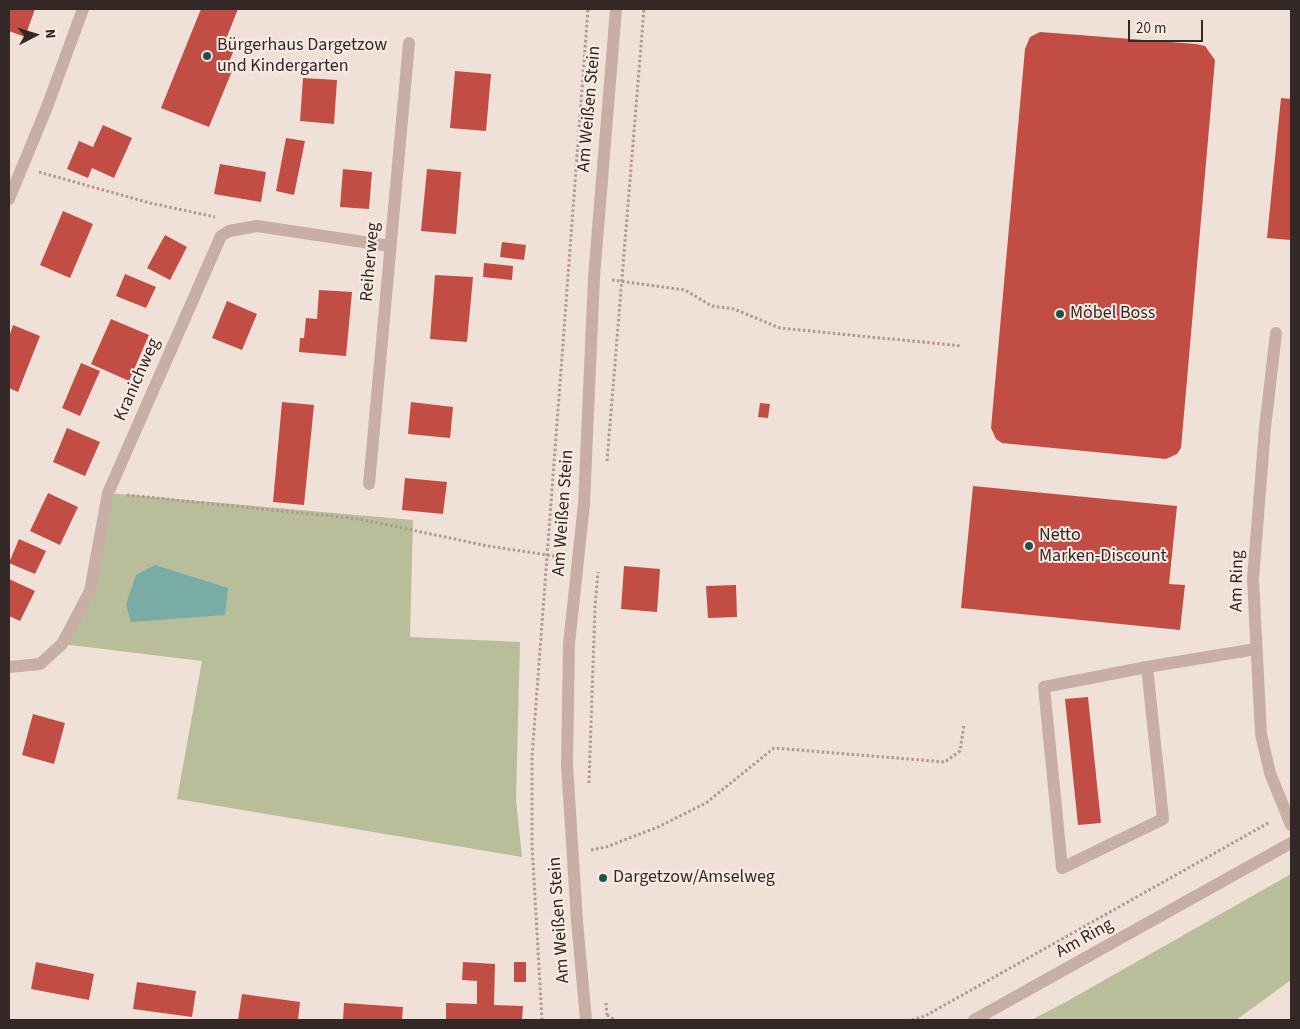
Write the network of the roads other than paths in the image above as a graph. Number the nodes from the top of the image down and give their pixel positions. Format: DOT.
graph roads {
  1 [pos="83,9"];
  2 [pos="616,9"];
  3 [pos="408,43"];
  4 [pos="9,199"];
  5 [pos="390,246"];
  6 [pos="1276,333"];
  7 [pos="369,484"];
  8 [pos="1256,649"];
  9 [pos="1147,666"];
  10 [pos="9,667"];
  11 [pos="1289,819"];
  12 [pos="1291,843"];
  13 [pos="586,1020"];
  14 [pos="974,1020"];
  1 -- 4 [label="street"];
  2 -- 13 [label="street, Am Weißen Stein"];
  3 -- 5 [label="street, Reiherweg"];
  5 -- 7 [label="street, Reiherweg"];
  5 -- 10 [label="street, Kranichweg"];
  6 -- 8 [label="street, Am Ring"];
  8 -- 9 [label="street"];
  8 -- 11 [label="street, Am Ring"];
  9 -- 9 [label="street"];
  12 -- 14 [label="street, Am Ring"];
}
